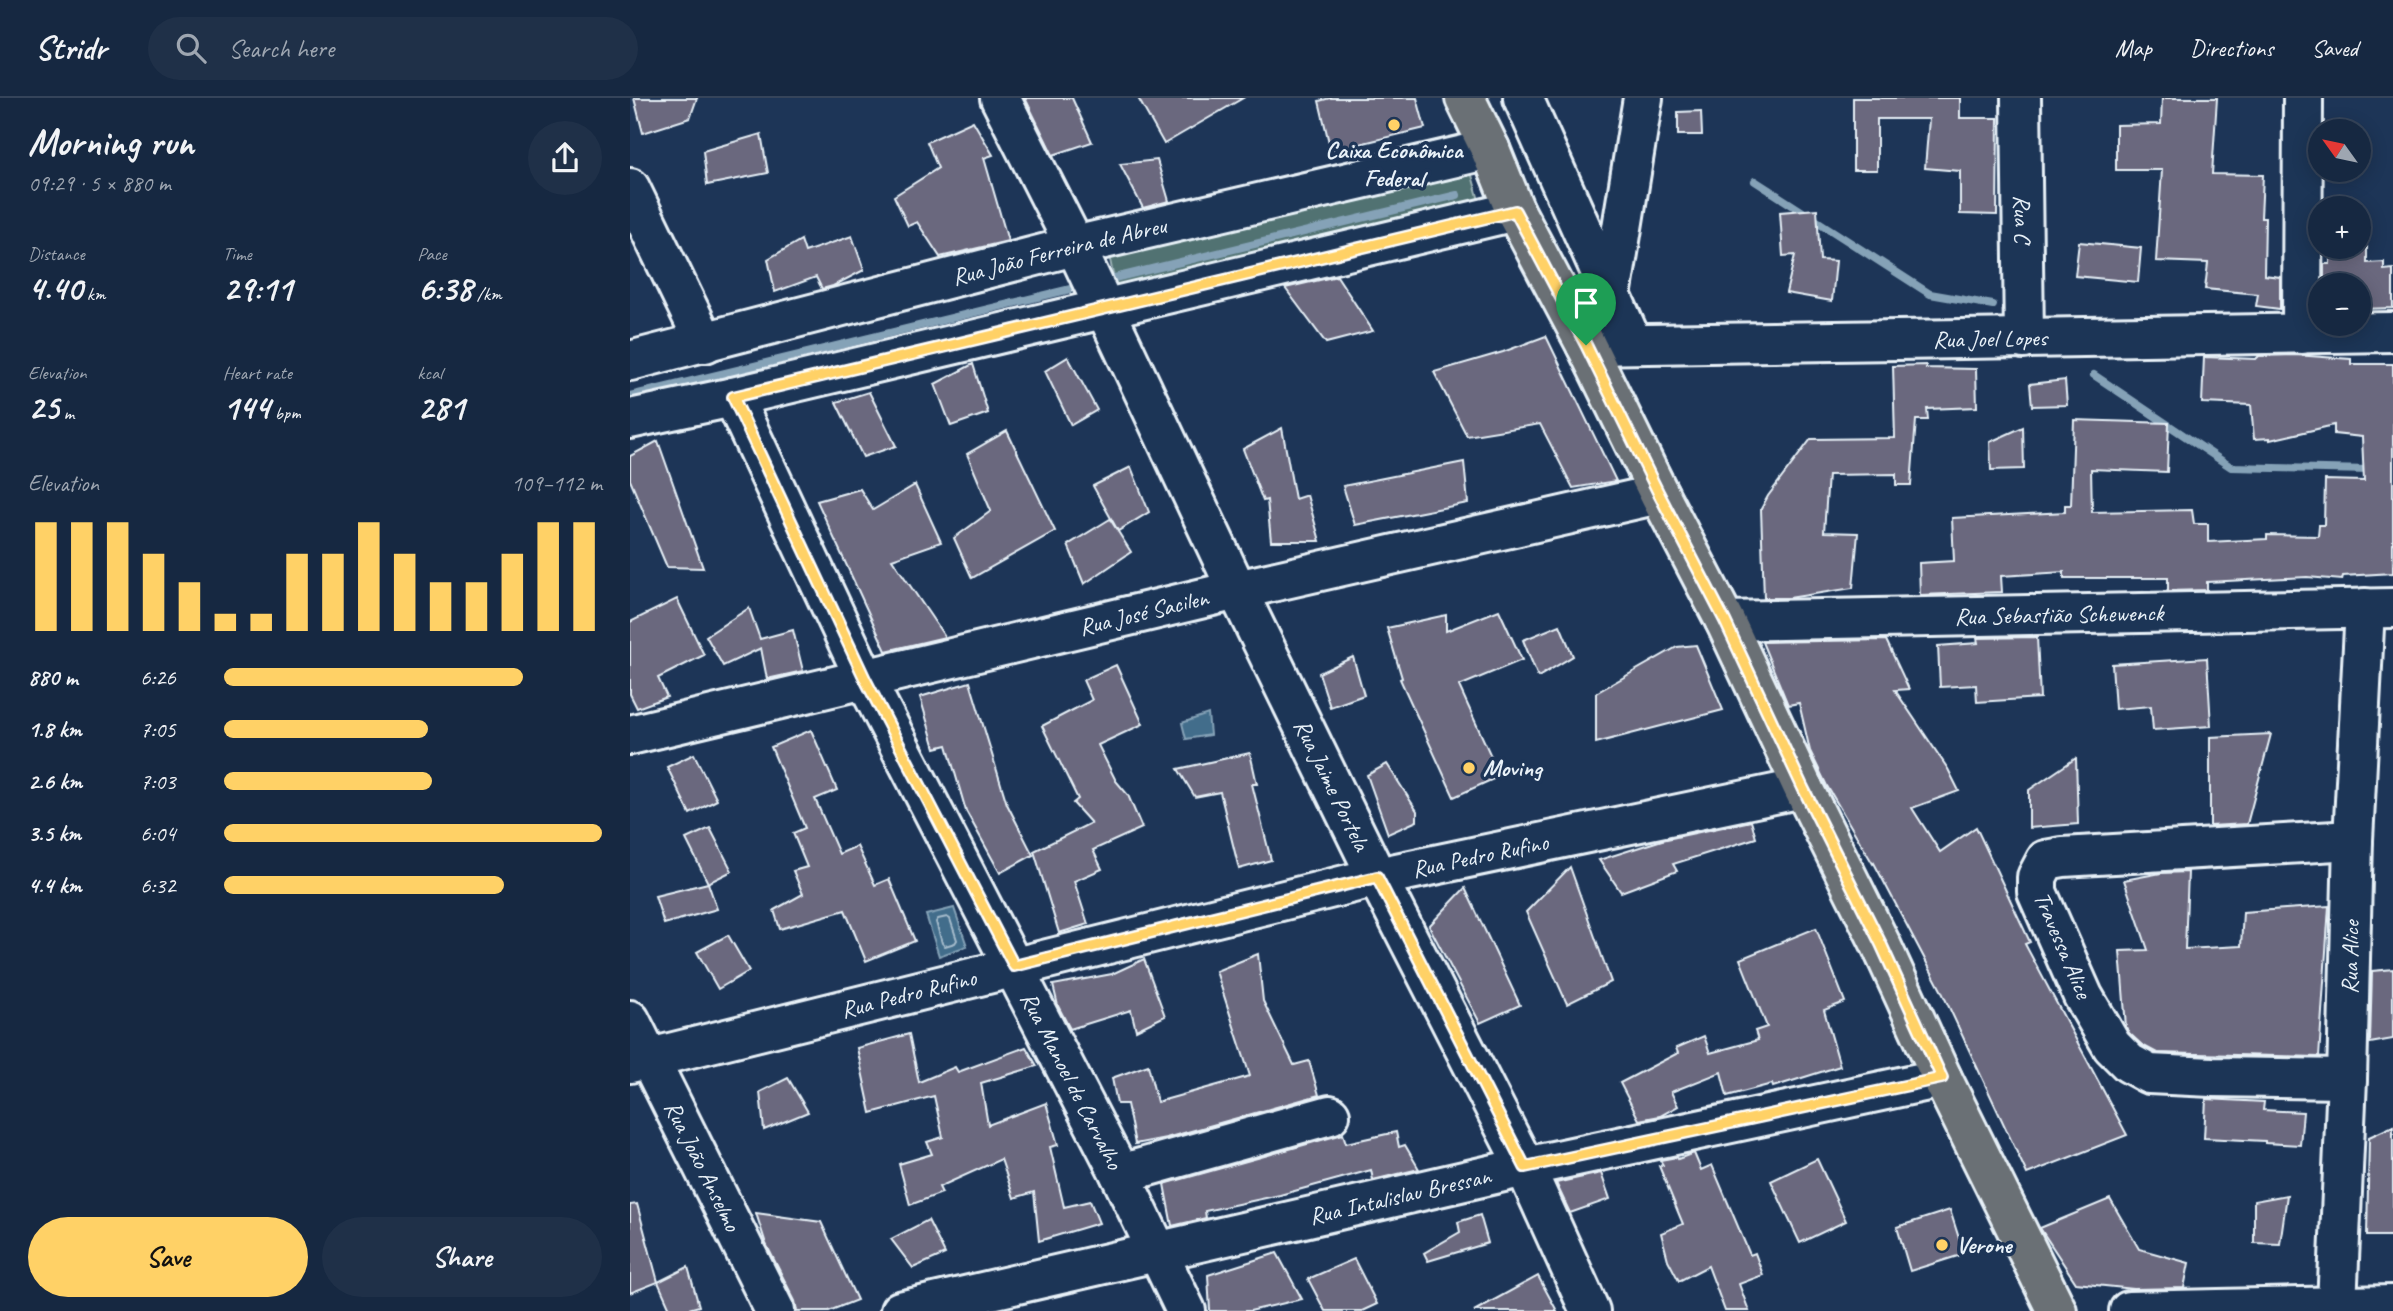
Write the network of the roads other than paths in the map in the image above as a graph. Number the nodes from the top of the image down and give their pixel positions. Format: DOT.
graph roads {
  1 [pos="1000,98"];
  2 [pos="1522,98"];
  3 [pos="1643,98"];
  4 [pos="2021,98"];
  5 [pos="2303,98"];
  6 [pos="1471,99"];
  7 [pos="1490,149"];
  8 [pos="630,188"];
  9 [pos="1515,211"];
  10 [pos="1077,252"];
  11 [pos="1611,296"];
  12 [pos="1100,302"];
  13 [pos="2393,332"];
  14 [pos="2302,334"];
  15 [pos="2024,339"];
  16 [pos="705,343"];
  17 [pos="1633,344"];
  18 [pos="1586,345"];
  19 [pos="630,361"];
  20 [pos="733,397"];
  21 [pos="630,419"];
  22 [pos="1659,494"];
  23 [pos="1237,590"];
  24 [pos="2379,608"];
  25 [pos="1725,621"];
  26 [pos="865,679"];
  27 [pos="630,734"];
  28 [pos="1803,788"];
  29 [pos="2353,840"];
  30 [pos="1377,877"];
  31 [pos="1014,966"];
  32 [pos="630,1020"];
  33 [pos="640,1061"];
  34 [pos="1942,1078"];
  35 [pos="2347,1079"];
  36 [pos="1331,1115"];
  37 [pos="1525,1167"];
  38 [pos="1120,1174"];
  39 [pos="1157,1252"];
  40 [pos="2337,1305"];
  41 [pos="2393,1305"];
  42 [pos="775,1311"];
  43 [pos="900,1311"];
  44 [pos="1186,1311"];
  45 [pos="1590,1311"];
  46 [pos="2057,1311"];
  47 [pos="2129,1311"];
  1 -- 10 [label="street, Rua Jaime Portela"];
  2 -- 11 [label="street"];
  3 -- 11 [label="street"];
  4 -- 15 [label="street, Rua C"];
  5 -- 14 [label="street"];
  6 -- 7 [label="main road"];
  7 -- 9 [label="main road"];
  7 -- 10 [label="street, Rua João Ferreira de Abreu"];
  8 -- 16 [label="street"];
  9 -- 12 [label="street"];
  9 -- 18 [label="main road"];
  10 -- 12 [label="street, Rua Jaime Portela"];
  10 -- 16 [label="street, Rua João Ferreira de Abreu"];
  11 -- 17 [label="street"];
  12 -- 20 [label="street"];
  12 -- 23 [label="street, Rua Jaime Portela"];
  13 -- 14 [label="street, Rua Joel Lopes"];
  14 -- 15 [label="street, Rua Joel Lopes"];
  15 -- 17 [label="street, Rua Joel Lopes"];
  16 -- 19 [label="street, Rua João Ferreira de Abreu"];
  17 -- 18 [label="street, Rua Joel Lopes"];
  18 -- 22 [label="main road"];
  20 -- 21 [label="street"];
  20 -- 26 [label="street, Rua Manoel de Carvalho"];
  22 -- 23 [label="street, Rua José Sacilen"];
  22 -- 25 [label="main road"];
  23 -- 26 [label="street, Rua José Sacilen"];
  23 -- 30 [label="street, Rua Jaime Portela"];
  24 -- 25 [label="street, Rua Sebastião Schewenck"];
  24 -- 29 [label="street, Rua Alice"];
  25 -- 28 [label="main road"];
  26 -- 27 [label="street, Rua José Sacilen"];
  26 -- 31 [label="street, Rua Manoel de Carvalho"];
  28 -- 30 [label="street, Rua Pedro Rufino"];
  28 -- 34 [label="main road"];
  29 -- 35 [label="street, Rua Alice"];
  29 -- 35 [label="street, Travessa Alice"];
  30 -- 31 [label="street, Rua Pedro Rufino"];
  30 -- 37 [label="street, Rua Jaime Portela"];
  31 -- 33 [label="street, Rua Pedro Rufino"];
  31 -- 38 [label="street, Rua Manoel de Carvalho"];
  32 -- 33 [label="street, Rua João Anselmo"];
  33 -- 42 [label="street, Rua João Anselmo"];
  34 -- 37 [label="street, Rua Intalislau Bressan"];
  34 -- 46 [label="main road"];
  35 -- 40 [label="street, Rua Alice"];
  36 -- 38 [label="street"];
  37 -- 39 [label="street, Rua Intalislau Bressan"];
  37 -- 45 [label="street, Rua Jaime Portela"];
  38 -- 39 [label="street, Rua Manoel de Carvalho"];
  39 -- 43 [label="street, Rua Intalislau Bressan"];
  39 -- 44 [label="street, Rua Manoel de Carvalho"];
  40 -- 41 [label="street"];
  40 -- 47 [label="street"];
}
